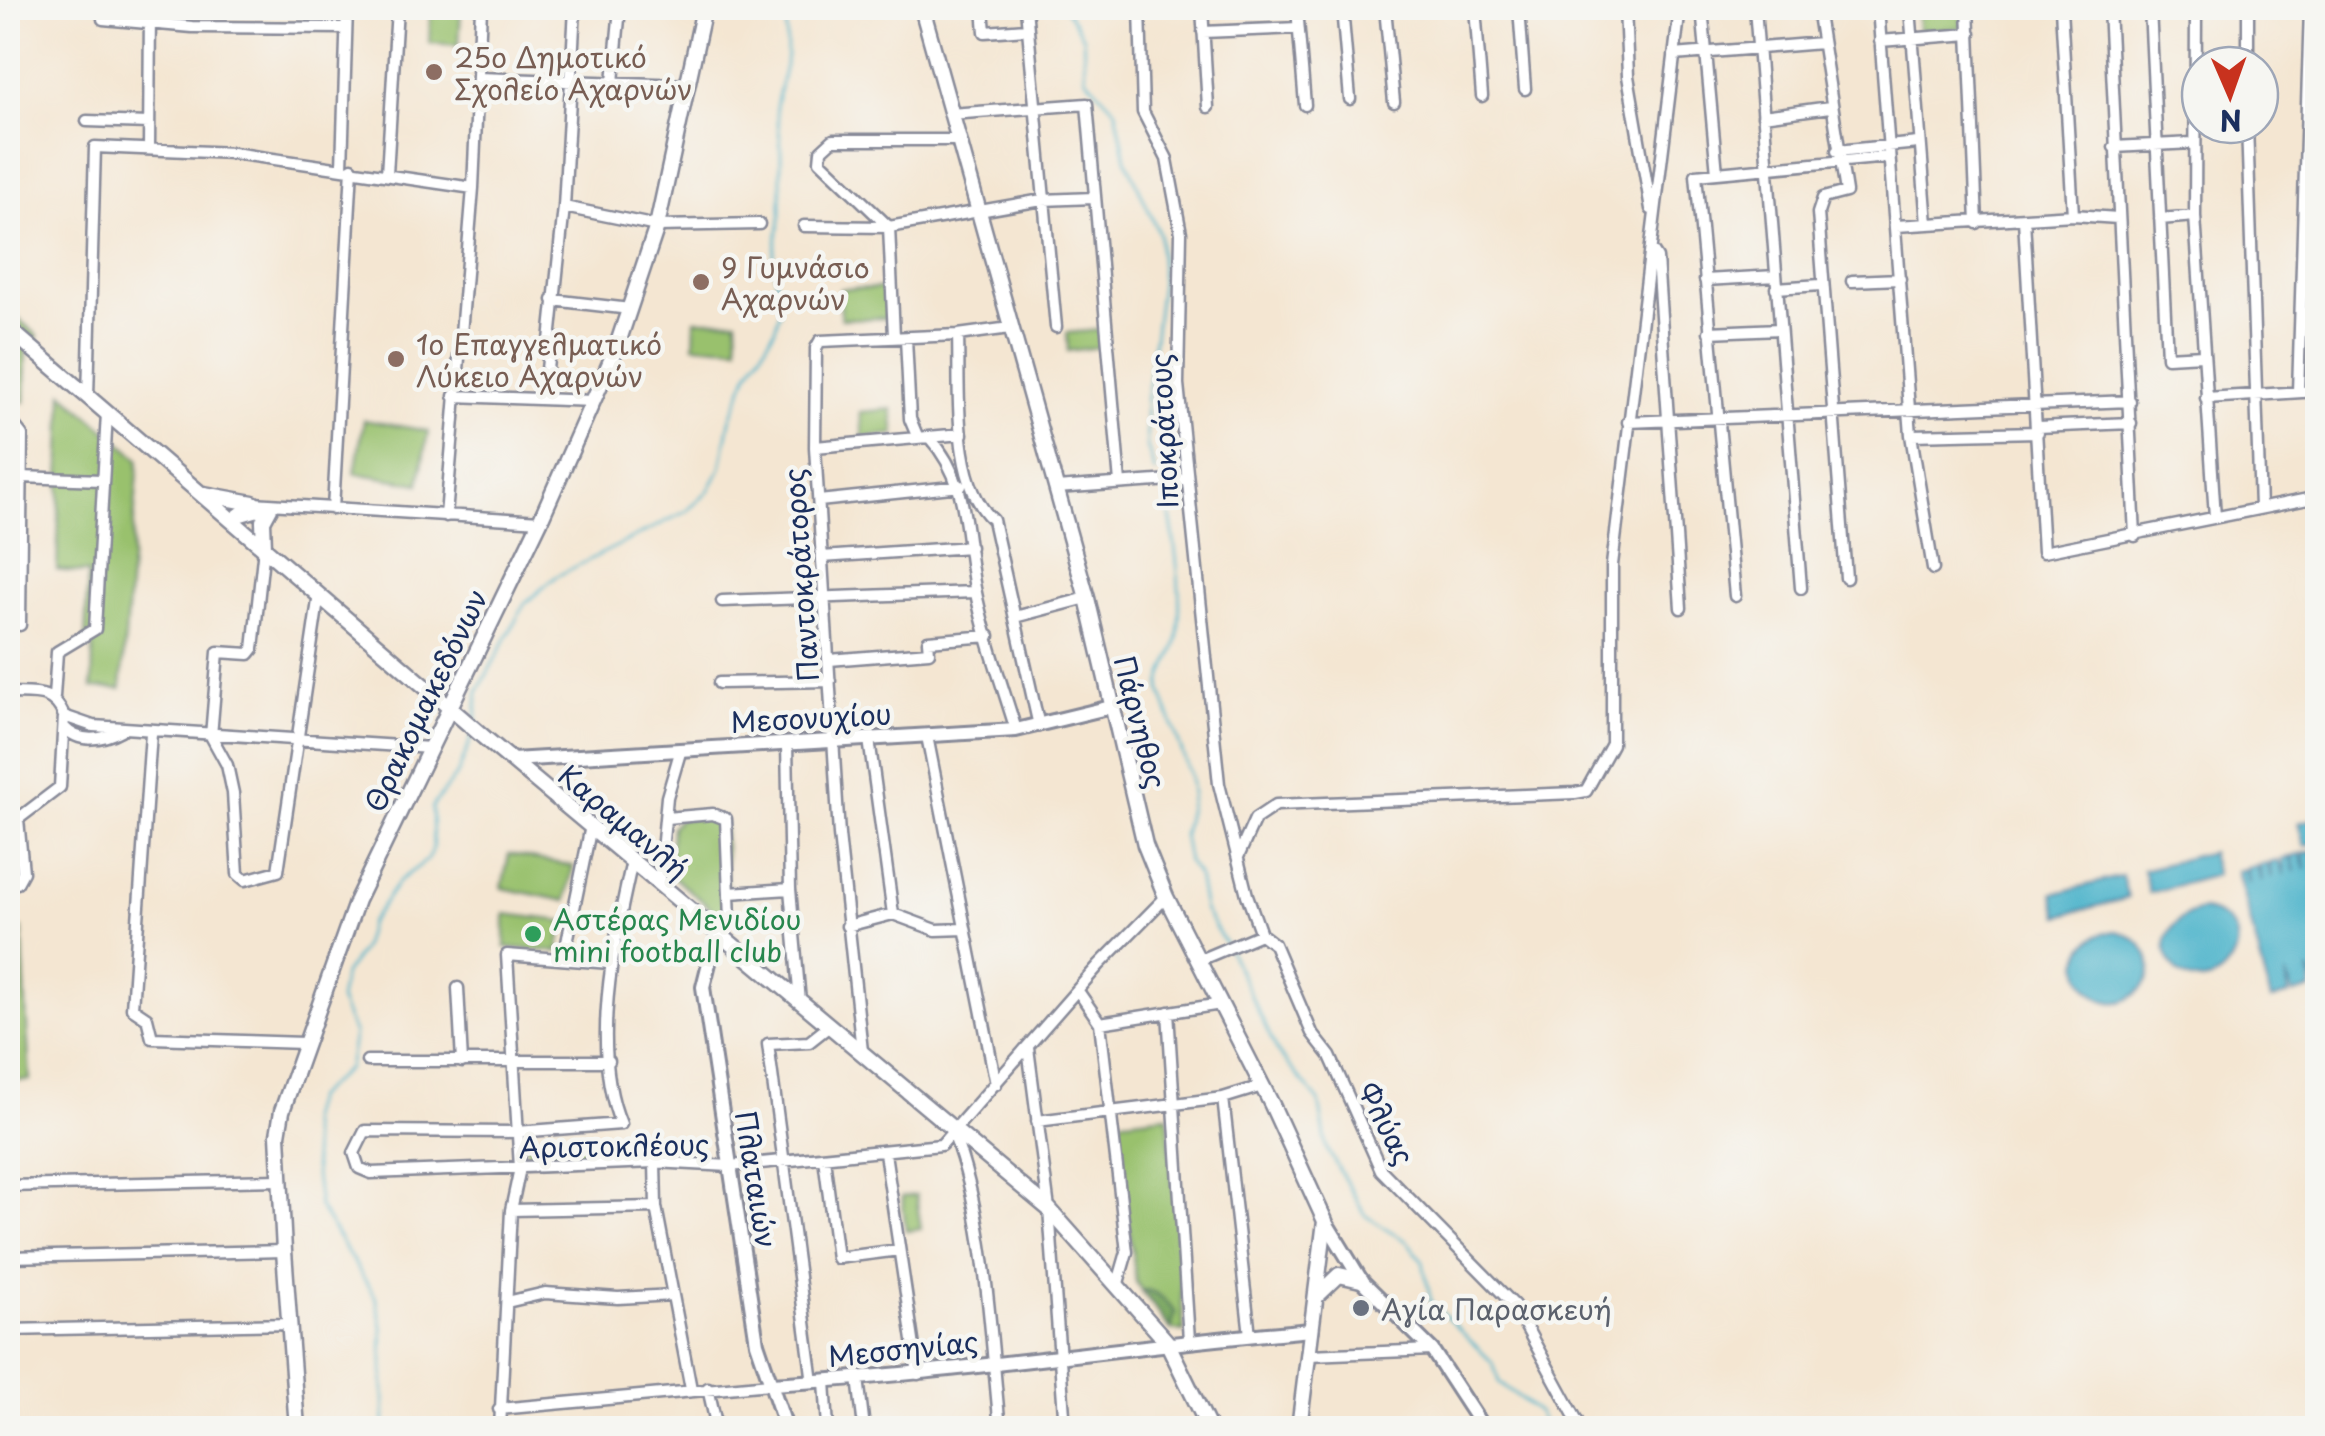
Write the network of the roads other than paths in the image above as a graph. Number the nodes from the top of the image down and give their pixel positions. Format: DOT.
graph roads {
  1 [pos="150,8"];
  2 [pos="347,8"];
  3 [pos="397,8"];
  4 [pos="480,8"];
  5 [pos="575,8"];
  6 [pos="620,8"];
  7 [pos="704,8"];
  8 [pos="922,8"];
  9 [pos="984,8"];
  10 [pos="1026,8"];
  11 [pos="1140,8"];
  12 [pos="1202,8"];
  13 [pos="1296,8"];
  14 [pos="1342,8"];
  15 [pos="1385,8"];
  16 [pos="1474,8"];
  17 [pos="1519,8"];
  18 [pos="1625,8"];
  19 [pos="1680,8"];
  20 [pos="1702,8"];
  21 [pos="1755,8"];
  22 [pos="1817,8"];
  23 [pos="1878,8"];
  24 [pos="1910,8"];
  25 [pos="1968,8"];
  26 [pos="2061,8"];
  27 [pos="2109,8"];
  28 [pos="2150,8"];
  29 [pos="2196,8"];
  30 [pos="2248,8"];
  31 [pos="2310,8"];
  32 [pos="104,20"];
  33 [pos="150,21"];
  34 [pos="346,28"];
  35 [pos="1298,28"];
  36 [pos="1028,29"];
  37 [pos="1203,32"];
  38 [pos="1970,34"];
  39 [pos="1912,38"];
  40 [pos="1880,41"];
  41 [pos="1821,43"];
  42 [pos="2195,45"];
  43 [pos="2248,45"];
  44 [pos="1757,49"];
  45 [pos="1706,54"];
  46 [pos="1674,55"];
  47 [pos="478,78"];
  48 [pos="571,81"];
  49 [pos="613,82"];
  50 [pos="687,84"];
  51 [pos="1525,89"];
  52 [pos="1482,96"];
  53 [pos="1350,99"];
  54 [pos="1394,102"];
  55 [pos="1306,105"];
  56 [pos="1208,107"];
  57 [pos="1830,107"];
  58 [pos="1034,108"];
  59 [pos="950,114"];
  60 [pos="1764,116"];
  61 [pos="2312,117"];
  62 [pos="87,121"];
  63 [pos="150,123"];
  64 [pos="956,140"];
  65 [pos="1918,143"];
  66 [pos="2180,144"];
  67 [pos="2154,145"];
  68 [pos="2193,145"];
  69 [pos="2248,145"];
  70 [pos="2114,146"];
  71 [pos="149,149"];
  72 [pos="1888,152"];
  73 [pos="1839,156"];
  74 [pos="347,168"];
  75 [pos="1768,168"];
  76 [pos="1717,173"];
  77 [pos="387,174"];
  78 [pos="473,188"];
  79 [pos="1094,198"];
  80 [pos="1042,200"];
  81 [pos="564,207"];
  82 [pos="978,214"];
  83 [pos="2072,216"];
  84 [pos="2196,216"];
  85 [pos="2118,218"];
  86 [pos="2160,219"];
  87 [pos="2024,220"];
  88 [pos="1977,223"];
  89 [pos="759,224"];
  90 [pos="1654,224"];
  91 [pos="1927,224"];
  92 [pos="656,226"];
  93 [pos="804,226"];
  94 [pos="1896,226"];
  95 [pos="890,227"];
  96 [pos="1650,248"];
  97 [pos="1900,279"];
  98 [pos="1705,280"];
  99 [pos="1852,281"];
  100 [pos="1776,282"];
  101 [pos="1821,285"];
  102 [pos="553,300"];
  103 [pos="630,309"];
  104 [pos="1056,327"];
  105 [pos="8,328"];
  106 [pos="1010,328"];
  107 [pos="1780,329"];
  108 [pos="1709,332"];
  109 [pos="958,335"];
  110 [pos="900,337"];
  111 [pos="2202,354"];
  112 [pos="2318,391"];
  113 [pos="2298,392"];
  114 [pos="2254,395"];
  115 [pos="454,396"];
  116 [pos="88,397"];
  117 [pos="544,398"];
  118 [pos="2206,398"];
  119 [pos="2130,401"];
  120 [pos="594,402"];
  121 [pos="2036,405"];
  122 [pos="1909,409"];
  123 [pos="107,413"];
  124 [pos="1831,414"];
  125 [pos="1789,417"];
  126 [pos="1716,420"];
  127 [pos="1628,422"];
  128 [pos="1670,422"];
  129 [pos="2131,424"];
  130 [pos="8,426"];
  131 [pos="2038,429"];
  132 [pos="962,434"];
  133 [pos="1911,435"];
  134 [pos="924,437"];
  135 [pos="815,446"];
  136 [pos="21,477"];
  137 [pos="1186,479"];
  138 [pos="101,480"];
  139 [pos="1120,483"];
  140 [pos="961,486"];
  141 [pos="1056,488"];
  142 [pos="198,492"];
  143 [pos="2318,497"];
  144 [pos="819,501"];
  145 [pos="253,503"];
  146 [pos="274,506"];
  147 [pos="2260,508"];
  148 [pos="333,509"];
  149 [pos="446,516"];
  150 [pos="2215,517"];
  151 [pos="230,520"];
  152 [pos="540,521"];
  153 [pos="2136,536"];
  154 [pos="264,547"];
  155 [pos="970,547"];
  156 [pos="822,556"];
  157 [pos="1934,570"];
  158 [pos="1846,578"];
  159 [pos="1801,588"];
  160 [pos="975,592"];
  161 [pos="318,594"];
  162 [pos="8,596"];
  163 [pos="824,596"];
  164 [pos="1734,596"];
  165 [pos="20,597"];
  166 [pos="1086,598"];
  167 [pos="722,601"];
  168 [pos="1680,608"];
  169 [pos="1016,617"];
  170 [pos="20,625"];
  171 [pos="989,636"];
  172 [pos="828,660"];
  173 [pos="830,681"];
  174 [pos="720,683"];
  175 [pos="8,693"];
  176 [pos="54,698"];
  177 [pos="448,706"];
  178 [pos="1111,708"];
  179 [pos="64,722"];
  180 [pos="1039,726"];
  181 [pos="1016,730"];
  182 [pos="150,733"];
  183 [pos="211,736"];
  184 [pos="299,736"];
  185 [pos="927,736"];
  186 [pos="869,739"];
  187 [pos="833,740"];
  188 [pos="786,744"];
  189 [pos="430,748"];
  190 [pos="681,749"];
  191 [pos="512,760"];
  192 [pos="666,818"];
  193 [pos="13,819"];
  194 [pos="591,826"];
  195 [pos="1238,857"];
  196 [pos="632,861"];
  197 [pos="8,883"];
  198 [pos="660,884"];
  199 [pos="790,890"];
  200 [pos="729,893"];
  201 [pos="1166,897"];
  202 [pos="893,914"];
  203 [pos="848,926"];
  204 [pos="965,929"];
  205 [pos="1261,934"];
  206 [pos="721,937"];
  207 [pos="564,957"];
  208 [pos="1203,959"];
  209 [pos="610,963"];
  210 [pos="458,988"];
  211 [pos="1078,992"];
  212 [pos="800,1004"];
  213 [pos="1221,1004"];
  214 [pos="1168,1012"];
  215 [pos="1100,1023"];
  216 [pos="828,1027"];
  217 [pos="304,1044"];
  218 [pos="1028,1048"];
  219 [pos="864,1057"];
  220 [pos="609,1061"];
  221 [pos="367,1062"];
  222 [pos="462,1062"];
  223 [pos="514,1064"];
  224 [pos="996,1084"];
  225 [pos="1262,1086"];
  226 [pos="1224,1098"];
  227 [pos="1172,1105"];
  228 [pos="1112,1113"];
  229 [pos="1037,1121"];
  230 [pos="517,1132"];
  231 [pos="953,1133"];
  232 [pos="884,1153"];
  233 [pos="824,1158"];
  234 [pos="655,1162"];
  235 [pos="782,1162"];
  236 [pos="730,1166"];
  237 [pos="520,1168"];
  238 [pos="282,1180"];
  239 [pos="8,1186"];
  240 [pos="656,1206"];
  241 [pos="511,1210"];
  242 [pos="1049,1210"];
  243 [pos="1325,1221"];
  244 [pos="899,1250"];
  245 [pos="284,1251"];
  246 [pos="8,1257"];
  247 [pos="1362,1280"];
  248 [pos="1118,1283"];
  249 [pos="673,1295"];
  250 [pos="1317,1296"];
  251 [pos="507,1302"];
  252 [pos="291,1324"];
  253 [pos="8,1330"];
  254 [pos="1312,1330"];
  255 [pos="1250,1335"];
  256 [pos="1189,1340"];
  257 [pos="1167,1342"];
  258 [pos="1432,1350"];
  259 [pos="1308,1355"];
  260 [pos="1056,1356"];
  261 [pos="993,1364"];
  262 [pos="918,1374"];
  263 [pos="858,1378"];
  264 [pos="819,1381"];
  265 [pos="770,1384"];
  266 [pos="708,1388"];
  267 [pos="691,1389"];
  268 [pos="499,1409"];
  269 [pos="297,1428"];
  270 [pos="500,1428"];
  271 [pos="717,1428"];
  272 [pos="786,1428"];
  273 [pos="828,1428"];
  274 [pos="864,1428"];
  275 [pos="1000,1428"];
  276 [pos="1064,1428"];
  277 [pos="1209,1428"];
  278 [pos="1298,1428"];
  279 [pos="1483,1428"];
  280 [pos="1581,1428"];
  1 -- 33 [label="street"];
  2 -- 34 [label="street"];
  3 -- 77 [label="street"];
  4 -- 47 [label="street"];
  5 -- 48 [label="street"];
  6 -- 49 [label="street"];
  7 -- 50 [label="main road, Θρακομακεδόνων"];
  8 -- 59 [label="main road, Πάρνηθος"];
  9 -- 36 [label="street"];
  10 -- 36 [label="street"];
  11 -- 137 [label="street, Ιποκράτους"];
  12 -- 37 [label="street"];
  13 -- 35 [label="street"];
  14 -- 53 [label="street"];
  15 -- 54 [label="street"];
  16 -- 52 [label="street"];
  17 -- 51 [label="street"];
  18 -- 90 [label="street"];
  19 -- 46 [label="street"];
  20 -- 45 [label="street"];
  21 -- 44 [label="street"];
  22 -- 41 [label="street"];
  23 -- 40 [label="street"];
  24 -- 39 [label="street"];
  25 -- 38 [label="street"];
  26 -- 83 [label="street"];
  27 -- 70 [label="street"];
  28 -- 67 [label="street"];
  29 -- 42 [label="street"];
  30 -- 43 [label="street"];
  31 -- 61 [label="street"];
  32 -- 33 [label="street"];
  33 -- 34 [label="street"];
  33 -- 63 [label="street"];
  34 -- 74 [label="street"];
  35 -- 37 [label="street"];
  35 -- 55 [label="street"];
  36 -- 58 [label="street"];
  37 -- 56 [label="street"];
  38 -- 39 [label="street"];
  38 -- 88 [label="street"];
  39 -- 40 [label="street"];
  39 -- 65 [label="street"];
  40 -- 72 [label="street"];
  41 -- 44 [label="street"];
  41 -- 57 [label="street"];
  44 -- 45 [label="street"];
  44 -- 60 [label="street"];
  45 -- 46 [label="street"];
  45 -- 76 [label="street"];
  46 -- 90 [label="street"];
  47 -- 48 [label="street"];
  47 -- 78 [label="street"];
  48 -- 49 [label="street"];
  48 -- 81 [label="street"];
  49 -- 50 [label="street"];
  50 -- 92 [label="main road, Θρακομακεδόνων"];
  57 -- 60 [label="street"];
  57 -- 73 [label="street"];
  58 -- 59 [label="street"];
  58 -- 79 [label="street"];
  58 -- 80 [label="street"];
  59 -- 64 [label="main road, Πάρνηθος"];
  60 -- 75 [label="street"];
  61 -- 113 [label="street"];
  62 -- 63 [label="street"];
  63 -- 71 [label="street"];
  64 -- 82 [label="main road, Πάρνηθος"];
  64 -- 95 [label="street"];
  65 -- 72 [label="street"];
  65 -- 91 [label="street"];
  66 -- 67 [label="street"];
  67 -- 70 [label="street"];
  67 -- 86 [label="street"];
  68 -- 84 [label="street"];
  69 -- 114 [label="street"];
  70 -- 85 [label="street"];
  71 -- 74 [label="street"];
  71 -- 116 [label="street"];
  72 -- 73 [label="street"];
  72 -- 94 [label="street"];
  73 -- 75 [label="street"];
  73 -- 101 [label="street"];
  74 -- 77 [label="street"];
  74 -- 148 [label="street"];
  75 -- 76 [label="street"];
  75 -- 100 [label="street"];
  76 -- 98 [label="street"];
  77 -- 78 [label="street"];
  78 -- 115 [label="street"];
  79 -- 80 [label="street"];
  79 -- 139 [label="street"];
  80 -- 82 [label="street"];
  80 -- 104 [label="street"];
  81 -- 92 [label="street"];
  81 -- 102 [label="street"];
  82 -- 95 [label="street"];
  82 -- 106 [label="main road, Πάρνηθος"];
  83 -- 85 [label="street"];
  83 -- 87 [label="street"];
  84 -- 86 [label="street"];
  84 -- 111 [label="street"];
  85 -- 119 [label="street"];
  86 -- 111 [label="street"];
  87 -- 88 [label="street"];
  87 -- 121 [label="street"];
  88 -- 91 [label="street"];
  89 -- 92 [label="street"];
  90 -- 96 [label="street"];
  91 -- 94 [label="street"];
  92 -- 103 [label="main road, Θρακομακεδόνων"];
  93 -- 95 [label="street"];
  94 -- 97 [label="street"];
  95 -- 110 [label="street"];
  96 -- 127 [label="street"];
  96 -- 128 [label="street"];
  97 -- 99 [label="street"];
  97 -- 122 [label="street"];
  98 -- 100 [label="street"];
  98 -- 108 [label="street"];
  100 -- 101 [label="street"];
  100 -- 107 [label="street"];
  101 -- 124 [label="street"];
  102 -- 103 [label="street"];
  102 -- 117 [label="street"];
  103 -- 120 [label="main road, Θρακομακεδόνων"];
  105 -- 116 [label="main road, Καραμανλή"];
  106 -- 109 [label="street, Παντοκράτορος"];
  106 -- 141 [label="main road, Πάρνηθος"];
  107 -- 108 [label="street"];
  107 -- 125 [label="street"];
  108 -- 126 [label="street"];
  109 -- 110 [label="street, Παντοκράτορος"];
  109 -- 132 [label="street"];
  110 -- 134 [label="street"];
  110 -- 135 [label="street, Παντοκράτορος"];
  111 -- 118 [label="street"];
  112 -- 113 [label="street"];
  113 -- 114 [label="street"];
  114 -- 118 [label="street"];
  114 -- 147 [label="street"];
  115 -- 117 [label="street"];
  115 -- 149 [label="street"];
  116 -- 123 [label="main road, Καραμανλή"];
  117 -- 120 [label="street"];
  118 -- 150 [label="street"];
  119 -- 121 [label="street"];
  119 -- 129 [label="street"];
  120 -- 152 [label="main road, Θρακομακεδόνων"];
  121 -- 122 [label="street"];
  121 -- 131 [label="street"];
  122 -- 124 [label="street"];
  122 -- 133 [label="street"];
  123 -- 138 [label="street"];
  123 -- 142 [label="main road, Καραμανλή"];
  124 -- 125 [label="street"];
  124 -- 158 [label="street"];
  125 -- 126 [label="street"];
  125 -- 159 [label="street"];
  126 -- 128 [label="street"];
  126 -- 164 [label="street"];
  127 -- 128 [label="street"];
  127 -- 195 [label="street"];
  128 -- 168 [label="street"];
  129 -- 131 [label="street"];
  129 -- 153 [label="street"];
  130 -- 136 [label="street"];
  131 -- 133 [label="street"];
  131 -- 153 [label="street"];
  132 -- 134 [label="street"];
  132 -- 169 [label="street"];
  133 -- 157 [label="street"];
  134 -- 135 [label="street"];
  134 -- 140 [label="street"];
  135 -- 144 [label="street, Παντοκράτορος"];
  136 -- 138 [label="street"];
  136 -- 165 [label="street"];
  137 -- 139 [label="street"];
  137 -- 195 [label="street, Ιποκράτους"];
  138 -- 176 [label="street"];
  139 -- 141 [label="street"];
  140 -- 144 [label="street"];
  140 -- 155 [label="street"];
  141 -- 166 [label="main road, Πάρνηθος"];
  142 -- 145 [label="main road"];
  142 -- 151 [label="main road, Καραμανλή"];
  143 -- 147 [label="street"];
  144 -- 156 [label="street, Παντοκράτορος"];
  145 -- 146 [label="street"];
  145 -- 151 [label="street"];
  146 -- 148 [label="street"];
  146 -- 151 [label="street"];
  146 -- 154 [label="main road"];
  147 -- 150 [label="street"];
  148 -- 149 [label="street"];
  149 -- 152 [label="street"];
  150 -- 153 [label="street"];
  151 -- 154 [label="main road, Καραμανλή"];
  152 -- 177 [label="main road, Θρακομακεδόνων"];
  154 -- 161 [label="main road, Καραμανλή"];
  154 -- 183 [label="street"];
  155 -- 156 [label="street"];
  155 -- 160 [label="street"];
  156 -- 163 [label="street, Παντοκράτορος"];
  160 -- 163 [label="street"];
  160 -- 171 [label="street"];
  161 -- 177 [label="main road, Καραμανλή"];
  161 -- 184 [label="street"];
  162 -- 165 [label="street"];
  163 -- 167 [label="street"];
  163 -- 172 [label="street, Παντοκράτορος"];
  165 -- 170 [label="street"];
  166 -- 169 [label="street"];
  166 -- 178 [label="main road, Πάρνηθος"];
  169 -- 180 [label="street"];
  171 -- 172 [label="street"];
  171 -- 181 [label="street"];
  172 -- 173 [label="street, Παντοκράτορος"];
  173 -- 174 [label="street"];
  173 -- 187 [label="street, Παντοκράτορος"];
  175 -- 176 [label="street"];
  176 -- 179 [label="street"];
  177 -- 189 [label="main road, Θρακομακεδόνων"];
  177 -- 191 [label="main road, Καραμανλή"];
  178 -- 180 [label="street, Μεσονυχίου"];
  178 -- 201 [label="main road, Πάρνηθος"];
  179 -- 182 [label="street"];
  179 -- 193 [label="street"];
  180 -- 181 [label="street, Μεσονυχίου"];
  181 -- 185 [label="street, Μεσονυχίου"];
  182 -- 183 [label="street"];
  182 -- 217 [label="street"];
  183 -- 184 [label="street"];
  183 -- 184 [label="street"];
  184 -- 189 [label="street"];
  185 -- 186 [label="street, Μεσονυχίου"];
  185 -- 204 [label="street"];
  186 -- 187 [label="street, Μεσονυχίου"];
  186 -- 202 [label="street"];
  187 -- 188 [label="street, Μεσονυχίου"];
  187 -- 203 [label="street, Παντοκράτορος"];
  188 -- 190 [label="street, Μεσονυχίου"];
  188 -- 199 [label="street"];
  189 -- 217 [label="main road, Θρακομακεδόνων"];
  190 -- 191 [label="street, Μεσονυχίου"];
  190 -- 192 [label="street"];
  191 -- 194 [label="main road, Καραμανλή"];
  192 -- 198 [label="street"];
  192 -- 200 [label="street"];
  193 -- 197 [label="street"];
  194 -- 196 [label="main road, Καραμανλή"];
  194 -- 207 [label="street"];
  195 -- 205 [label="street, Φλύας"];
  196 -- 198 [label="main road, Καραμανλή"];
  196 -- 209 [label="street"];
  198 -- 206 [label="main road, Καραμανλή"];
  199 -- 200 [label="street"];
  199 -- 212 [label="street"];
  200 -- 206 [label="street"];
  201 -- 208 [label="main road, Πάρνηθος"];
  201 -- 211 [label="street, Αριστοκλέους"];
  202 -- 203 [label="street"];
  202 -- 204 [label="street"];
  203 -- 219 [label="street, Παντοκράτορος"];
  204 -- 224 [label="street"];
  205 -- 208 [label="street"];
  205 -- 280 [label="street, Φλύας"];
  206 -- 212 [label="main road, Καραμανλή"];
  206 -- 236 [label="street, Πλαταιών"];
  207 -- 209 [label="street"];
  207 -- 223 [label="street"];
  208 -- 213 [label="main road, Πάρνηθος"];
  209 -- 220 [label="street"];
  210 -- 222 [label="street"];
  211 -- 215 [label="street"];
  211 -- 218 [label="street, Αριστοκλέους"];
  212 -- 216 [label="main road, Καραμανλή"];
  213 -- 214 [label="street"];
  213 -- 225 [label="main road, Πάρνηθος"];
  214 -- 215 [label="street"];
  214 -- 227 [label="street"];
  215 -- 228 [label="street"];
  216 -- 219 [label="main road, Καραμανλή"];
  216 -- 235 [label="street"];
  217 -- 238 [label="main road, Θρακομακεδόνων"];
  218 -- 224 [label="street, Αριστοκλέους"];
  218 -- 229 [label="street"];
  219 -- 231 [label="main road, Καραμανλή"];
  220 -- 223 [label="street"];
  220 -- 230 [label="street"];
  221 -- 222 [label="street"];
  222 -- 223 [label="street"];
  223 -- 230 [label="street"];
  224 -- 231 [label="street, Αριστοκλέους"];
  225 -- 226 [label="street"];
  225 -- 243 [label="main road, Πάρνηθος"];
  226 -- 227 [label="street"];
  226 -- 255 [label="street"];
  227 -- 228 [label="street"];
  227 -- 256 [label="street"];
  228 -- 229 [label="street"];
  228 -- 248 [label="street"];
  229 -- 242 [label="street"];
  230 -- 237 [label="street"];
  230 -- 237 [label="street, Αριστοκλέους"];
  231 -- 232 [label="street, Αριστοκλέους"];
  231 -- 242 [label="main road, Καραμανλή"];
  231 -- 261 [label="street"];
  232 -- 233 [label="street, Αριστοκλέους"];
  232 -- 244 [label="street"];
  233 -- 235 [label="street, Αριστοκλέους"];
  233 -- 244 [label="street"];
  234 -- 236 [label="street, Αριστοκλέους"];
  234 -- 237 [label="street, Αριστοκλέους"];
  234 -- 240 [label="street"];
  235 -- 236 [label="street, Αριστοκλέους"];
  235 -- 264 [label="street"];
  236 -- 265 [label="street, Πλαταιών"];
  237 -- 241 [label="street"];
  238 -- 239 [label="street"];
  238 -- 245 [label="main road, Θρακομακεδόνων"];
  240 -- 241 [label="street"];
  240 -- 249 [label="street"];
  241 -- 251 [label="street"];
  242 -- 248 [label="main road, Καραμανλή"];
  242 -- 260 [label="street"];
  243 -- 247 [label="street"];
  243 -- 250 [label="main road"];
  244 -- 262 [label="street"];
  245 -- 246 [label="street"];
  245 -- 252 [label="main road, Θρακομακεδόνων"];
  247 -- 250 [label="main road"];
  247 -- 258 [label="street"];
  248 -- 257 [label="main road, Καραμανλή"];
  249 -- 251 [label="street"];
  249 -- 267 [label="street"];
  250 -- 254 [label="main road"];
  251 -- 268 [label="street"];
  252 -- 253 [label="street"];
  252 -- 269 [label="main road, Θρακομακεδόνων"];
  254 -- 255 [label="street, Μεσσηνίας"];
  254 -- 259 [label="main road"];
  255 -- 256 [label="street, Μεσσηνίας"];
  256 -- 257 [label="street, Μεσσηνίας"];
  257 -- 260 [label="street, Μεσσηνίας"];
  257 -- 277 [label="main road, Καραμανλή"];
  258 -- 259 [label="street"];
  258 -- 279 [label="street"];
  259 -- 278 [label="main road"];
  260 -- 261 [label="street, Μεσσηνίας"];
  260 -- 276 [label="street"];
  261 -- 262 [label="street, Μεσσηνίας"];
  261 -- 275 [label="street"];
  262 -- 263 [label="street, Μεσσηνίας"];
  263 -- 264 [label="street, Μεσσηνίας"];
  263 -- 274 [label="street"];
  264 -- 265 [label="street, Μεσσηνίας"];
  264 -- 273 [label="street"];
  265 -- 266 [label="street, Μεσσηνίας"];
  265 -- 272 [label="street, Πλαταιών"];
  266 -- 267 [label="street, Μεσσηνίας"];
  266 -- 271 [label="street"];
  267 -- 268 [label="street, Μεσσηνίας"];
  268 -- 270 [label="street"];
}
